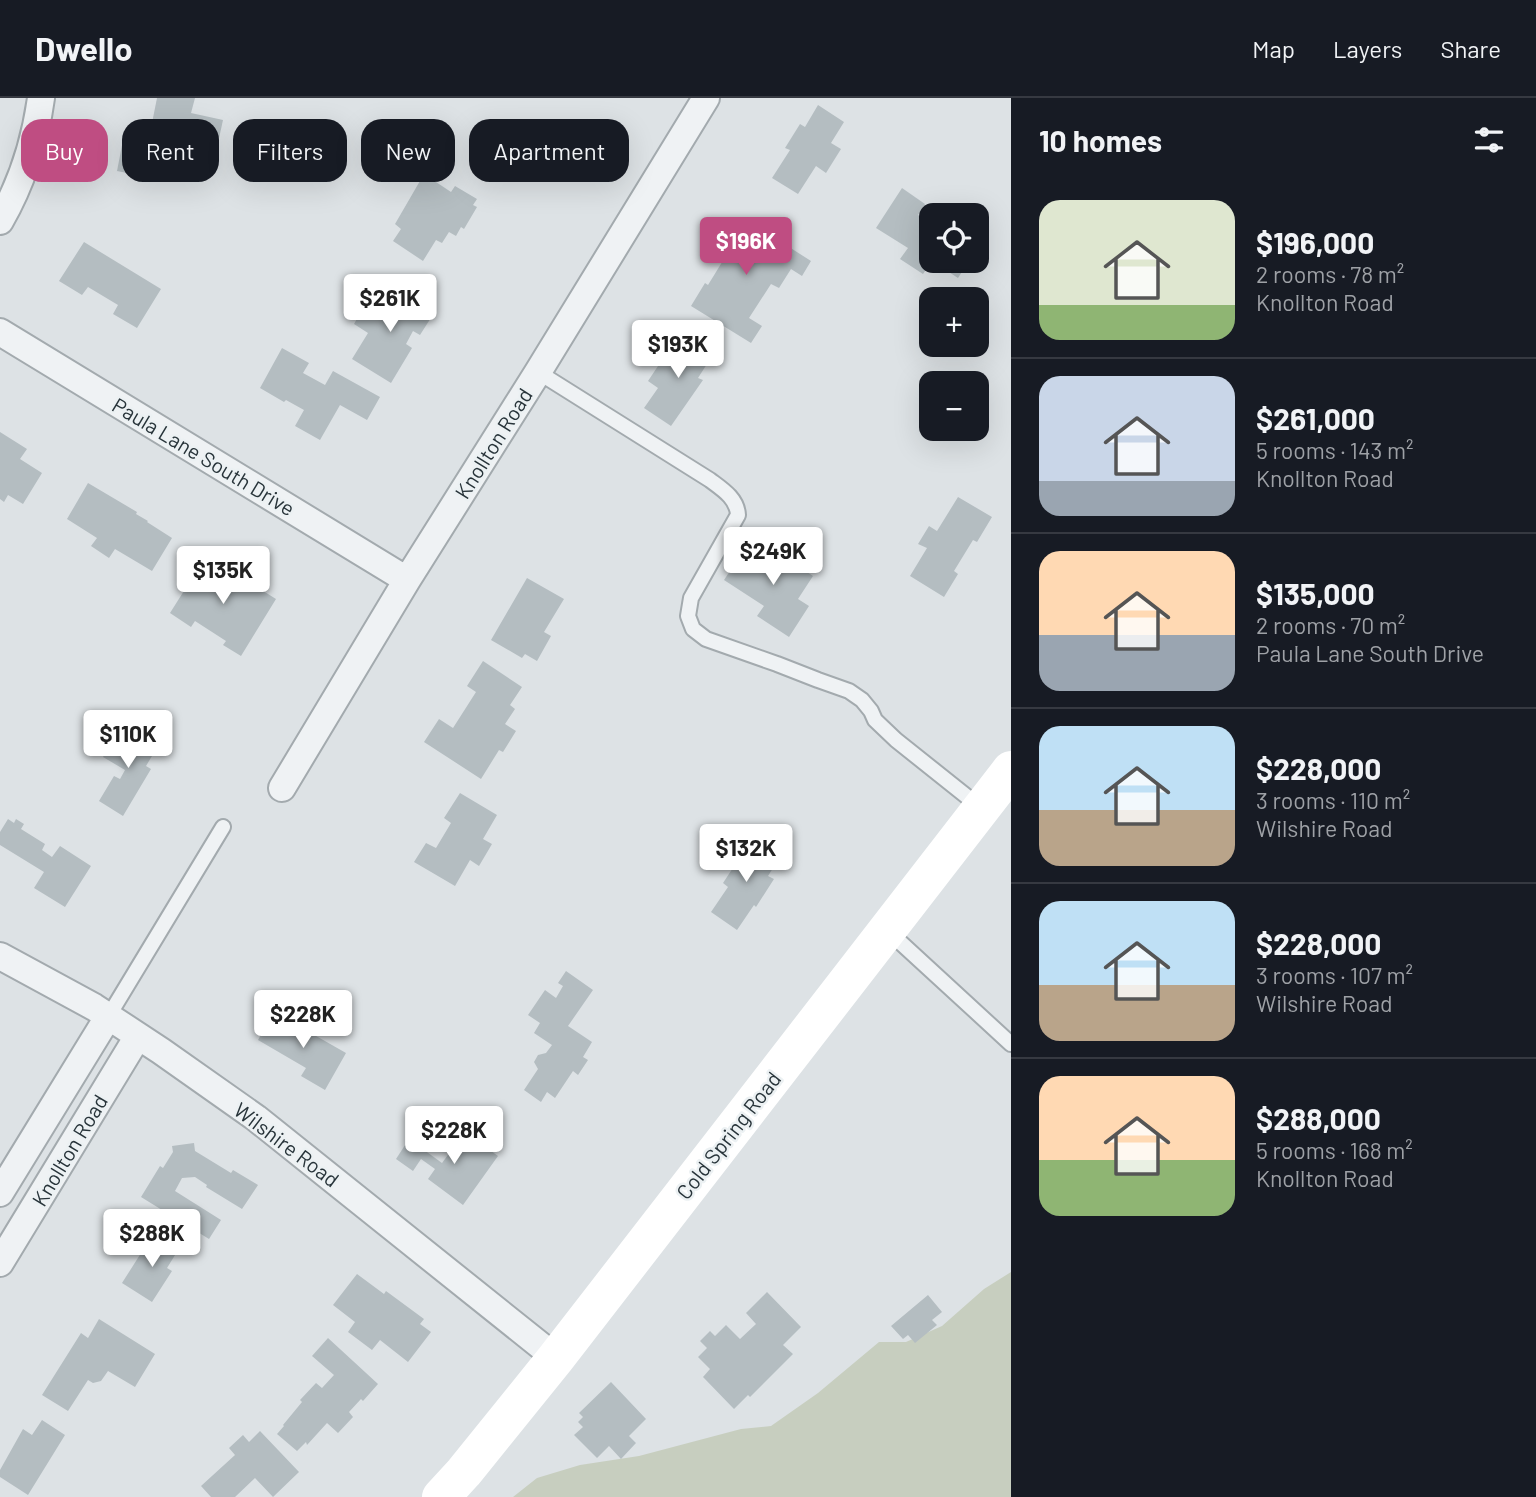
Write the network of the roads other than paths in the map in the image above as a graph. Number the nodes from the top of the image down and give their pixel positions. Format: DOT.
graph roads {
  1 [pos="41,98"];
  2 [pos="706,98"];
  3 [pos="0,222"];
  4 [pos="0,332"];
  5 [pos="538,372"];
  6 [pos="407,580"];
  7 [pos="1011,770"];
  8 [pos="282,788"];
  9 [pos="981,808"];
  10 [pos="223,827"];
  11 [pos="887,930"];
  12 [pos="0,956"];
  13 [pos="108,1017"];
  14 [pos="138,1036"];
  15 [pos="1011,1044"];
  16 [pos="0,1193"];
  17 [pos="0,1263"];
  18 [pos="556,1358"];
  19 [pos="441,1497"];
  1 -- 3 [label="street"];
  2 -- 5 [label="street, Knollton Road"];
  4 -- 6 [label="street, Paula Lane South Drive"];
  5 -- 6 [label="street, Knollton Road"];
  5 -- 9 [label="lane"];
  6 -- 8 [label="street, Knollton Road"];
  7 -- 9 [label="street, Cold Spring Road"];
  9 -- 11 [label="street, Cold Spring Road"];
  10 -- 13 [label="lane"];
  11 -- 15 [label="lane"];
  11 -- 18 [label="street, Cold Spring Road"];
  12 -- 13 [label="street, Wilshire Road"];
  13 -- 14 [label="street, Wilshire Road"];
  13 -- 16 [label="street, Knollton Road"];
  14 -- 17 [label="street, Knollton Road"];
  14 -- 18 [label="street, Wilshire Road"];
  18 -- 19 [label="street, Cold Spring Road"];
}
